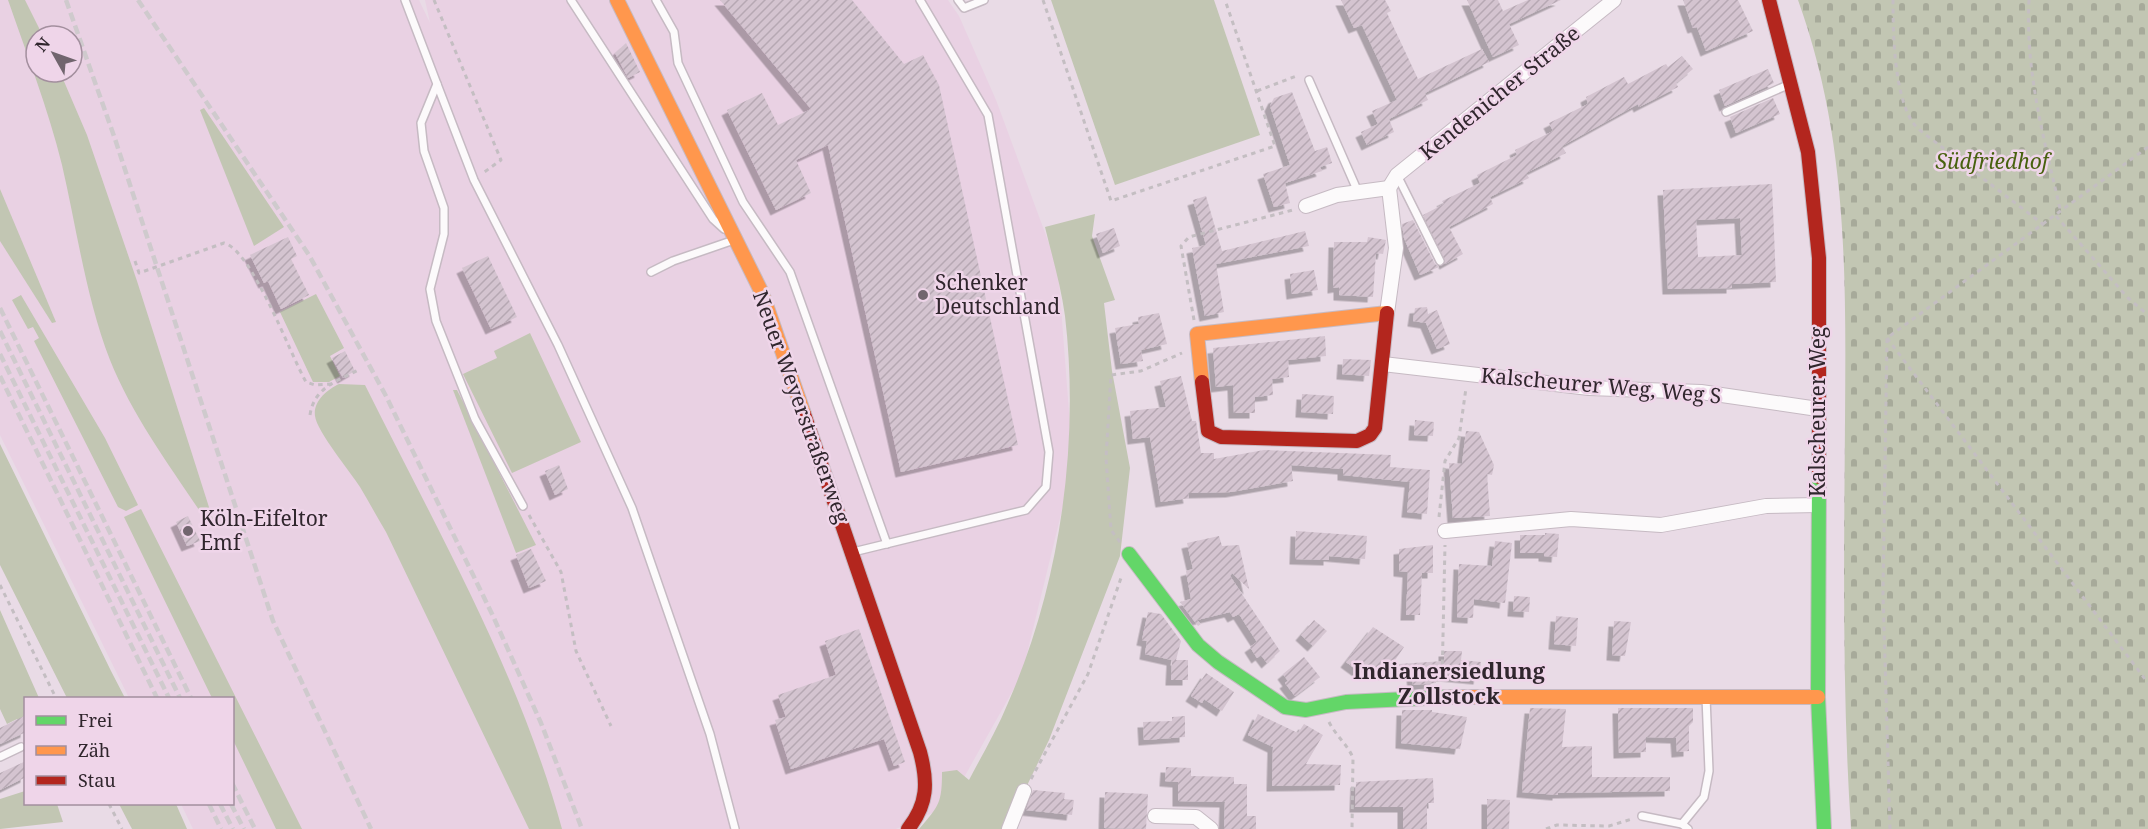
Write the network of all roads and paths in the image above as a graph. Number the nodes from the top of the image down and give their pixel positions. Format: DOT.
graph roads {
  1 [pos="405,0"];
  2 [pos="434,0"];
  3 [pos="571,0"];
  4 [pos="617,0"];
  5 [pos="656,0"];
  6 [pos="920,0"];
  7 [pos="958,0"];
  8 [pos="984,0"];
  9 [pos="1043,0"];
  10 [pos="1225,0"];
  11 [pos="1614,0"];
  12 [pos="1769,0"];
  13 [pos="1893,0"];
  14 [pos="2029,0"];
  15 [pos="1309,80"];
  16 [pos="437,84"];
  17 [pos="1791,84"];
  18 [pos="1257,91"];
  19 [pos="1726,112"];
  20 [pos="2148,147"];
  21 [pos="1397,176"];
  22 [pos="474,180"];
  23 [pos="1389,188"];
  24 [pos="1358,192"];
  25 [pos="1306,206"];
  26 [pos="2061,213"];
  27 [pos="2056,216"];
  28 [pos="2044,225"];
  29 [pos="736,239"];
  30 [pos="135,261"];
  31 [pos="1440,261"];
  32 [pos="651,272"];
  33 [pos="1387,313"];
  34 [pos="2148,315"];
  35 [pos="1197,334"];
  36 [pos="1887,338"];
  37 [pos="1199,350"];
  38 [pos="1383,364"];
  39 [pos="360,369"];
  40 [pos="332,384"];
  41 [pos="1818,409"];
  42 [pos="310,415"];
  43 [pos="1818,505"];
  44 [pos="523,506"];
  45 [pos="1445,531"];
  46 [pos="887,544"];
  47 [pos="853,552"];
  48 [pos="1129,554"];
  49 [pos="0,585"];
  50 [pos="2148,683"];
  51 [pos="1706,696"];
  52 [pos="55,697"];
  53 [pos="1818,697"];
  54 [pos="1324,708"];
  55 [pos="611,726"];
  56 [pos="21,747"];
  57 [pos="0,757"];
  58 [pos="1024,791"];
  59 [pos="110,805"];
  60 [pos="1155,816"];
  61 [pos="1642,816"];
  62 [pos="1685,826"];
  63 [pos="122,829"];
  64 [pos="735,829"];
  65 [pos="908,829"];
  66 [pos="1009,829"];
  67 [pos="1211,829"];
  68 [pos="1352,829"];
  69 [pos="1546,829"];
  70 [pos="1824,829"];
  71 [pos="1890,829"];
  1 -- 16 [label="lane"];
  2 -- 22 [label="path"];
  3 -- 29 [label="lane"];
  4 -- 29 [label="street, Neuer Weyerstraßerweg"];
  5 -- 46 [label="lane"];
  6 -- 46 [label="lane"];
  7 -- 8 [label="lane"];
  9 -- 18 [label="path"];
  10 -- 18 [label="path"];
  11 -- 21 [label="street, Kendenicher Straße"];
  12 -- 17 [label="street, Kalscheurer Weg"];
  13 -- 28 [label="path"];
  14 -- 26 [label="path"];
  15 -- 18 [label="path"];
  15 -- 24 [label="lane"];
  16 -- 22 [label="lane"];
  16 -- 44 [label="lane"];
  17 -- 19 [label="lane"];
  17 -- 41 [label="street, Kalscheurer Weg"];
  20 -- 26 [label="path"];
  21 -- 23 [label="street, Kendenicher Straße"];
  21 -- 31 [label="lane"];
  22 -- 64 [label="lane"];
  23 -- 24 [label="street"];
  23 -- 33 [label="street"];
  24 -- 25 [label="street"];
  25 -- 35 [label="path"];
  26 -- 27 [label="path"];
  27 -- 28 [label="path"];
  27 -- 34 [label="path"];
  28 -- 36 [label="path"];
  29 -- 32 [label="lane"];
  29 -- 47 [label="street, Neuer Weyerstraßerweg"];
  30 -- 40 [label="path"];
  33 -- 35 [label="street"];
  33 -- 38 [label="street"];
  35 -- 37 [label="street"];
  36 -- 50 [label="path"];
  36 -- 71 [label="path"];
  37 -- 38 [label="street"];
  37 -- 48 [label="path"];
  38 -- 41 [label="street, Kalscheurer Weg, Weg S"];
  39 -- 40 [label="path"];
  40 -- 42 [label="path"];
  41 -- 43 [label="street, Kalscheurer Weg"];
  43 -- 45 [label="street"];
  43 -- 53 [label="street, Kalscheurer Weg"];
  44 -- 55 [label="path"];
  46 -- 47 [label="lane"];
  47 -- 65 [label="street, Neuer Weyerstraßerweg"];
  48 -- 54 [label="street"];
  48 -- 58 [label="path"];
  49 -- 52 [label="path"];
  51 -- 53 [label="street"];
  51 -- 54 [label="street"];
  51 -- 62 [label="lane"];
  53 -- 70 [label="street, Kalscheurer Weg"];
  54 -- 68 [label="path"];
  56 -- 57 [label="lane"];
  58 -- 66 [label="street"];
  59 -- 63 [label="path"];
  60 -- 67 [label="street"];
  61 -- 62 [label="lane"];
  61 -- 69 [label="path"];
}
